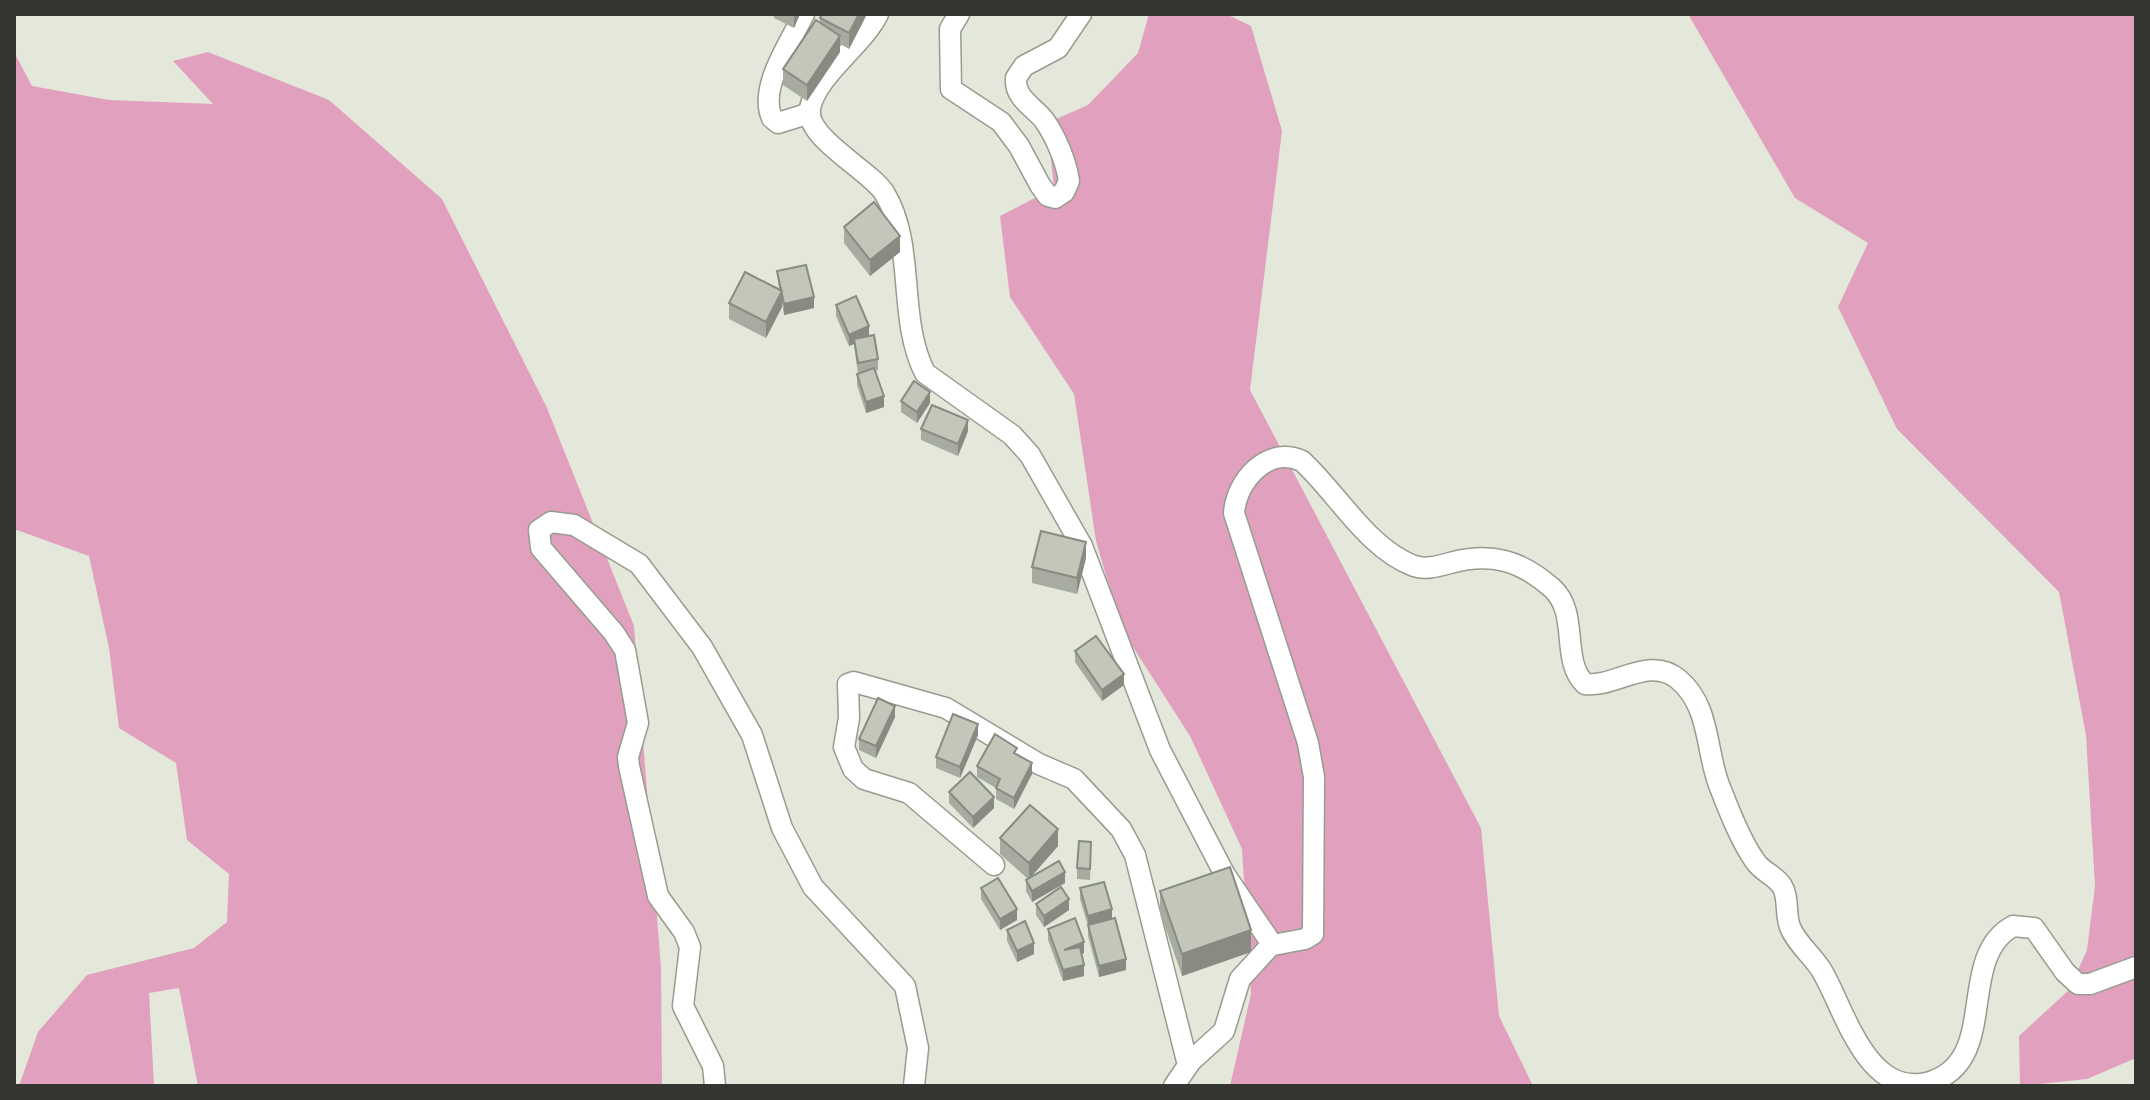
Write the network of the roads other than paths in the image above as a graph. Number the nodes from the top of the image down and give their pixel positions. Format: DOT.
graph roads {
  1 [pos="804,14"];
  2 [pos="878,14"];
  3 [pos="959,14"];
  4 [pos="1081,14"];
  5 [pos="810,113"];
  6 [pos="994,865"];
  7 [pos="1273,945"];
  8 [pos="2136,967"];
  9 [pos="1188,1065"];
  10 [pos="715,1086"];
  11 [pos="914,1086"];
  12 [pos="1174,1086"];
  1 -- 5 [label="street"];
  2 -- 5 [label="street"];
  3 -- 4 [label="street"];
  5 -- 7 [label="street"];
  6 -- 9 [label="street"];
  7 -- 8 [label="street"];
  7 -- 9 [label="street"];
  9 -- 12 [label="street"];
  10 -- 11 [label="street"];
}
